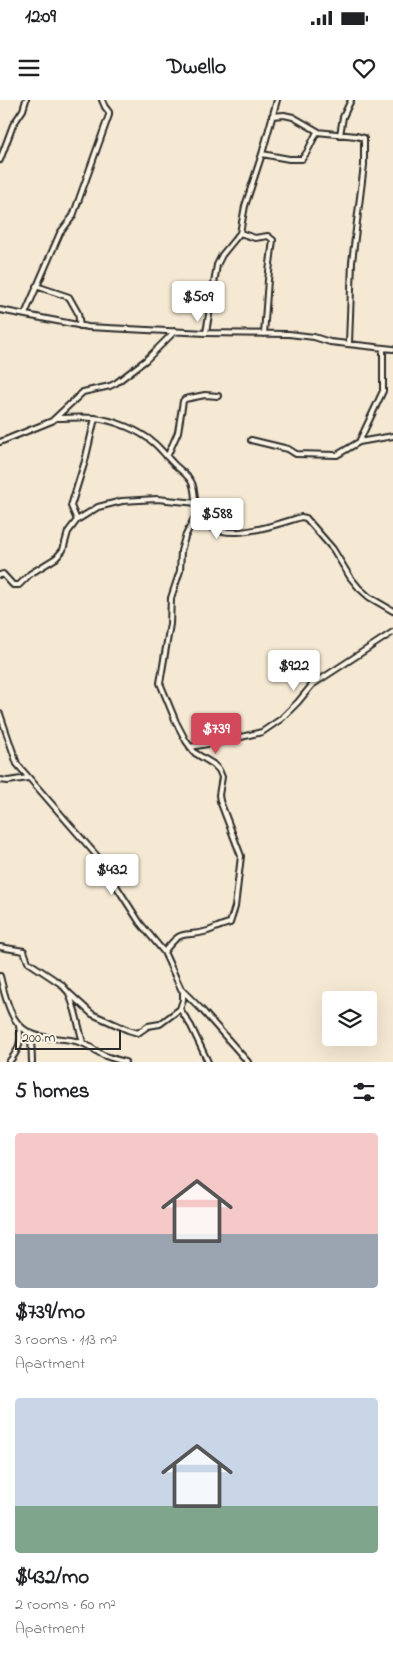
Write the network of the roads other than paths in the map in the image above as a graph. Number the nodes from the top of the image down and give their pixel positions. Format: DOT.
graph roads {
  1 [pos="26,100"];
  2 [pos="102,100"];
  3 [pos="276,100"];
  4 [pos="351,100"];
  5 [pos="272,116"];
  6 [pos="318,132"];
  7 [pos="340,135"];
  8 [pos="262,154"];
  9 [pos="0,160"];
  10 [pos="240,233"];
  11 [pos="36,286"];
  12 [pos="0,310"];
  13 [pos="25,314"];
  14 [pos="80,326"];
  15 [pos="176,330"];
  16 [pos="206,333"];
  17 [pos="264,334"];
  18 [pos="349,343"];
  19 [pos="383,348"];
  20 [pos="393,349"];
  21 [pos="218,396"];
  22 [pos="56,418"];
  23 [pos="95,418"];
  24 [pos="393,436"];
  25 [pos="251,440"];
  26 [pos="0,442"];
  27 [pos="359,442"];
  28 [pos="167,457"];
  29 [pos="196,503"];
  30 [pos="197,512"];
  31 [pos="202,519"];
  32 [pos="77,520"];
  33 [pos="194,520"];
  34 [pos="0,575"];
  35 [pos="393,611"];
  36 [pos="393,632"];
  37 [pos="0,714"];
  38 [pos="190,747"];
  39 [pos="28,778"];
  40 [pos="0,780"];
  41 [pos="0,948"];
  42 [pos="164,952"];
  43 [pos="0,976"];
  44 [pos="183,990"];
  45 [pos="69,993"];
  46 [pos="180,1009"];
  47 [pos="19,1026"];
  48 [pos="31,1034"];
  49 [pos="83,1043"];
  50 [pos="9,1062"];
  51 [pos="32,1062"];
  52 [pos="125,1062"];
  53 [pos="208,1062"];
  54 [pos="248,1062"];
  1 -- 9 [label="street"];
  2 -- 11 [label="street"];
  3 -- 5 [label="street"];
  4 -- 7 [label="street"];
  5 -- 6 [label="street"];
  5 -- 8 [label="street"];
  6 -- 7 [label="street"];
  6 -- 8 [label="street"];
  7 -- 18 [label="street"];
  8 -- 10 [label="street"];
  10 -- 16 [label="street"];
  10 -- 17 [label="street"];
  11 -- 13 [label="street"];
  11 -- 14 [label="street"];
  12 -- 13 [label="street"];
  13 -- 14 [label="street"];
  14 -- 15 [label="street"];
  15 -- 16 [label="street"];
  15 -- 22 [label="street"];
  16 -- 17 [label="street"];
  17 -- 18 [label="street"];
  18 -- 19 [label="street"];
  19 -- 20 [label="street"];
  19 -- 27 [label="street"];
  21 -- 28 [label="street"];
  22 -- 23 [label="street"];
  22 -- 26 [label="street"];
  23 -- 28 [label="street"];
  23 -- 32 [label="street"];
  24 -- 27 [label="street"];
  25 -- 27 [label="street"];
  28 -- 29 [label="street"];
  29 -- 30 [label="street"];
  29 -- 32 [label="street"];
  30 -- 31 [label="street"];
  30 -- 33 [label="street"];
  31 -- 33 [label="street"];
  31 -- 35 [label="street"];
  32 -- 34 [label="street"];
  33 -- 38 [label="street"];
  36 -- 38 [label="street"];
  37 -- 39 [label="street"];
  38 -- 42 [label="street"];
  39 -- 40 [label="street"];
  39 -- 42 [label="street"];
  41 -- 45 [label="street"];
  42 -- 44 [label="street"];
  43 -- 47 [label="street"];
  44 -- 46 [label="street"];
  44 -- 54 [label="street"];
  45 -- 46 [label="street"];
  45 -- 49 [label="street"];
  46 -- 53 [label="street"];
  47 -- 48 [label="street"];
  47 -- 50 [label="street"];
  48 -- 49 [label="street"];
  48 -- 51 [label="street"];
  49 -- 52 [label="street"];
}
